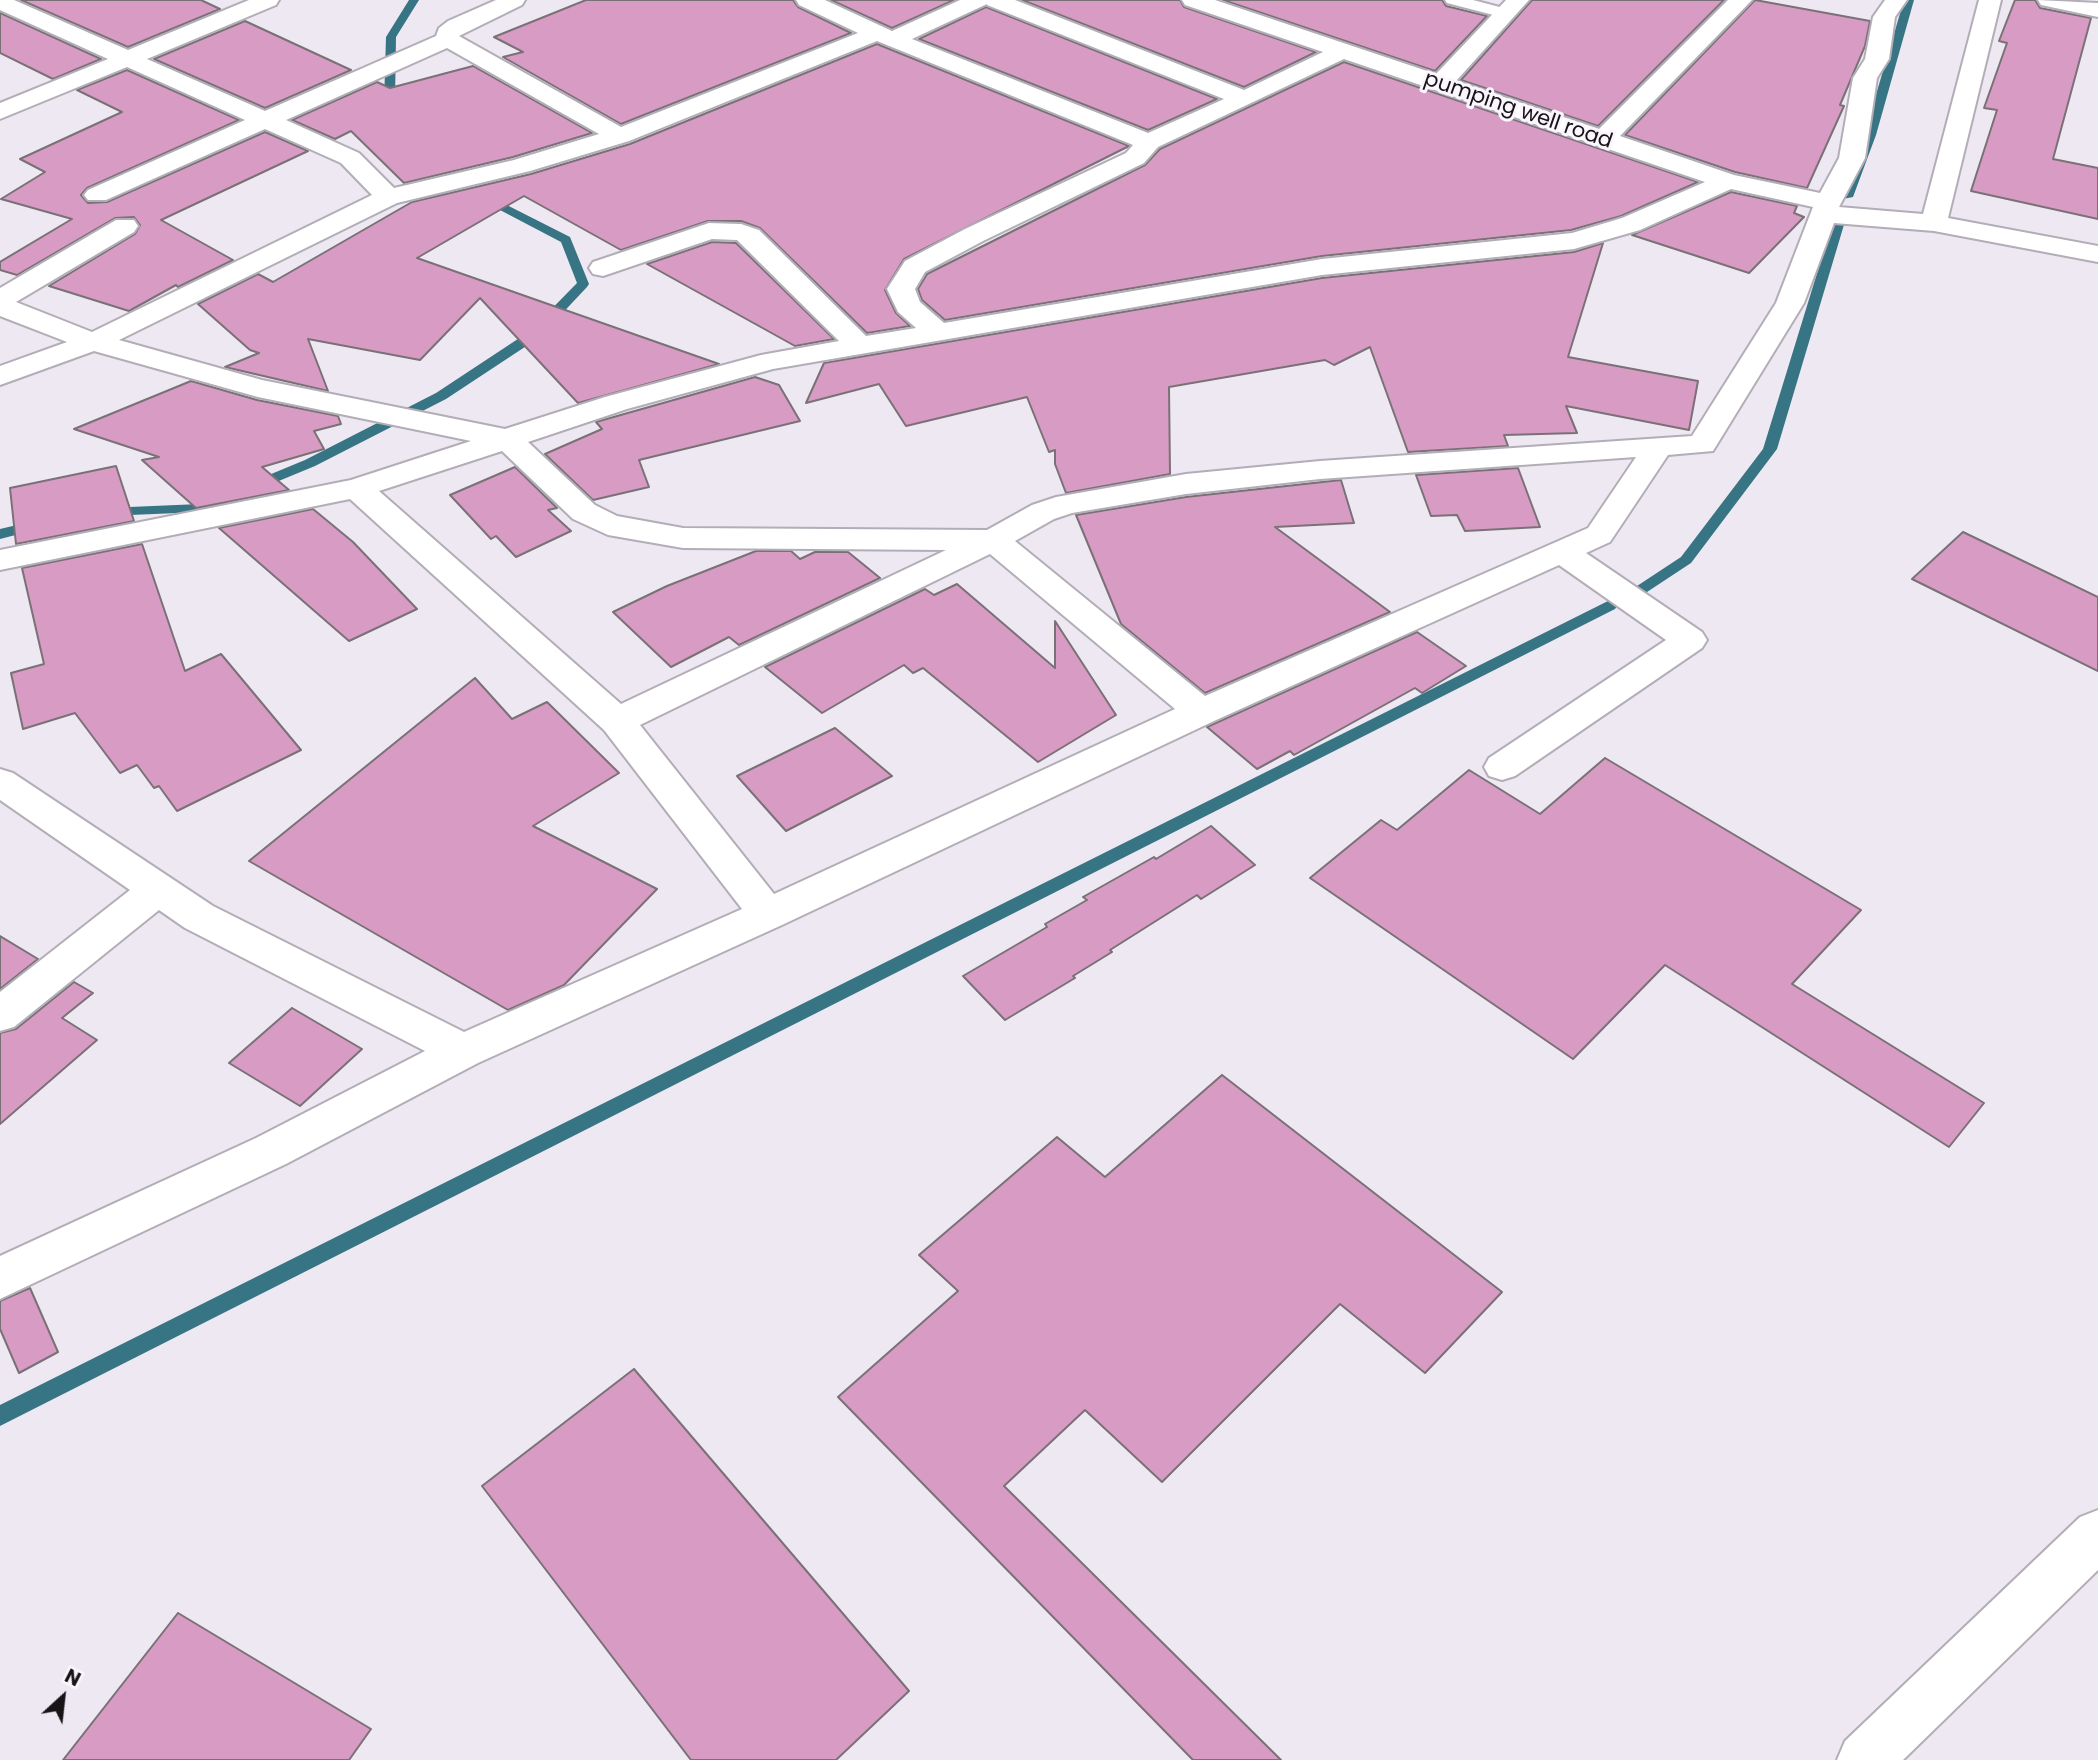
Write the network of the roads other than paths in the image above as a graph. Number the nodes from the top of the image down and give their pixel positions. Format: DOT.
graph roads {
  1 [pos="268,0"];
  2 [pos="514,0"];
  3 [pos="807,0"];
  4 [pos="978,0"];
  5 [pos="995,0"];
  6 [pos="1193,0"];
  7 [pos="1453,0"];
  8 [pos="1741,0"];
  9 [pos="1896,0"];
  10 [pos="1990,0"];
  11 [pos="2049,0"];
  12 [pos="3,2"];
  13 [pos="1512,7"];
  14 [pos="2098,10"];
  15 [pos="886,36"];
  16 [pos="448,39"];
  17 [pos="1342,51"];
  18 [pos="126,60"];
  19 [pos="1439,85"];
  20 [pos="1244,98"];
  21 [pos="0,112"];
  22 [pos="267,122"];
  23 [pos="620,136"];
  24 [pos="1602,140"];
  25 [pos="1149,142"];
  26 [pos="1728,181"];
  27 [pos="97,195"];
  28 [pos="388,197"];
  29 [pos="1828,210"];
  30 [pos="1934,223"];
  31 [pos="125,226"];
  32 [pos="2098,254"];
  33 [pos="603,268"];
  34 [pos="0,300"];
  35 [pos="0,306"];
  36 [pos="937,332"];
  37 [pos="93,342"];
  38 [pos="858,344"];
  39 [pos="0,376"];
  40 [pos="507,439"];
  41 [pos="1659,446"];
  42 [pos="358,488"];
  43 [pos="993,540"];
  44 [pos="1562,552"];
  45 [pos="0,560"];
  46 [pos="1201,712"];
  47 [pos="617,721"];
  48 [pos="1503,767"];
  49 [pos="0,782"];
  50 [pos="158,889"];
  51 [pos="768,914"];
  52 [pos="0,1015"];
  53 [pos="463,1051"];
  54 [pos="0,1278"];
  55 [pos="2098,1535"];
  56 [pos="1864,1760"];
  1 -- 18 [label="street"];
  2 -- 16 [label="street"];
  3 -- 15 [label="street"];
  4 -- 15 [label="street"];
  5 -- 20 [label="street"];
  6 -- 17 [label="street, pumping well road"];
  7 -- 13 [label="lane"];
  8 -- 24 [label="street"];
  9 -- 29 [label="street"];
  10 -- 30 [label="street"];
  11 -- 14 [label="street"];
  12 -- 18 [label="street"];
  13 -- 19 [label="street"];
  15 -- 23 [label="street"];
  15 -- 25 [label="street"];
  16 -- 22 [label="street"];
  16 -- 23 [label="street"];
  17 -- 19 [label="street, pumping well road"];
  17 -- 20 [label="street"];
  18 -- 21 [label="street"];
  18 -- 22 [label="street"];
  19 -- 24 [label="street, pumping well road"];
  20 -- 25 [label="street"];
  22 -- 27 [label="street"];
  22 -- 28 [label="street"];
  23 -- 28 [label="street"];
  24 -- 26 [label="street, pumping well road"];
  25 -- 36 [label="street"];
  26 -- 29 [label="street, pumping well road"];
  26 -- 36 [label="street"];
  28 -- 37 [label="street"];
  29 -- 30 [label="street"];
  29 -- 41 [label="street"];
  30 -- 32 [label="street"];
  31 -- 34 [label="street"];
  33 -- 38 [label="street"];
  35 -- 37 [label="street"];
  36 -- 38 [label="street"];
  37 -- 39 [label="street"];
  37 -- 40 [label="street"];
  38 -- 40 [label="street"];
  40 -- 42 [label="street"];
  40 -- 43 [label="street"];
  41 -- 43 [label="street"];
  41 -- 44 [label="street"];
  42 -- 45 [label="street"];
  42 -- 47 [label="street"];
  43 -- 46 [label="street"];
  43 -- 47 [label="street"];
  44 -- 46 [label="street"];
  44 -- 48 [label="street"];
  46 -- 51 [label="street"];
  47 -- 51 [label="street"];
  49 -- 50 [label="street"];
  50 -- 52 [label="street"];
  50 -- 53 [label="street"];
  51 -- 53 [label="street"];
  53 -- 54 [label="street"];
  55 -- 56 [label="street"];
}
